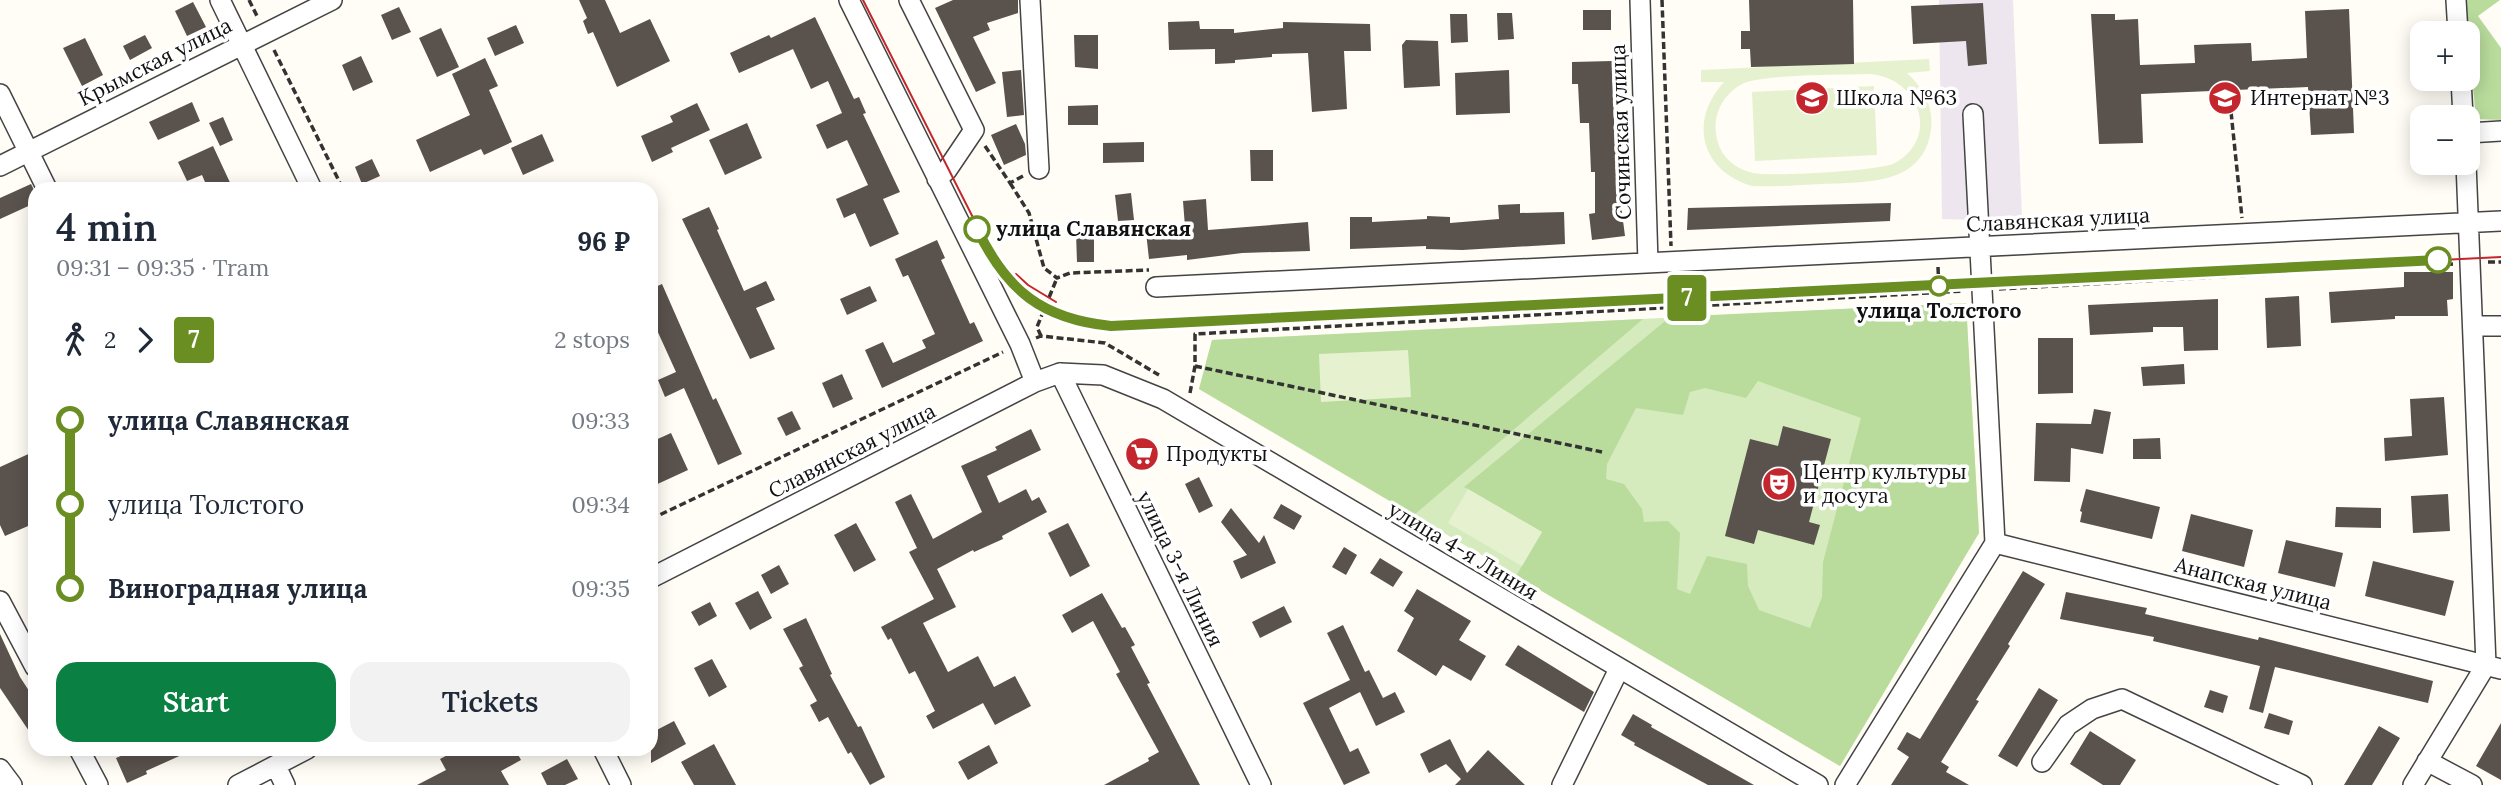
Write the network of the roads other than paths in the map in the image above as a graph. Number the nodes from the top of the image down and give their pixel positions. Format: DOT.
graph roads {
  1 [pos="220,0"];
  2 [pos="332,0"];
  3 [pos="849,0"];
  4 [pos="909,0"];
  5 [pos="1030,0"];
  6 [pos="1640,0"];
  7 [pos="2456,0"];
  8 [pos="2457,21"];
  9 [pos="241,44"];
  10 [pos="0,94"];
  11 [pos="1973,114"];
  12 [pos="2501,131"];
  13 [pos="2480,132"];
  14 [pos="28,152"];
  15 [pos="0,166"];
  16 [pos="1039,169"];
  17 [pos="2467,175"];
  18 [pos="937,179"];
  19 [pos="43,182"];
  20 [pos="309,182"];
  21 [pos="2501,221"];
  22 [pos="2469,223"];
  23 [pos="1978,247"];
  24 [pos="1648,263"];
  25 [pos="1159,278"];
  26 [pos="2501,326"];
  27 [pos="2473,327"];
  28 [pos="1069,373"];
  29 [pos="1035,382"];
  30 [pos="1994,542"];
  31 [pos="658,574"];
  32 [pos="0,601"];
  33 [pos="28,654"];
  34 [pos="2493,667"];
  35 [pos="1619,669"];
  36 [pos="83,756"];
  37 [pos="294,756"];
  38 [pos="606,756"];
  39 [pos="2427,761"];
  40 [pos="2042,762"];
  41 [pos="276,766"];
  42 [pos="0,769"];
  43 [pos="12,785"];
  44 [pos="98,785"];
  45 [pos="238,785"];
  46 [pos="285,785"];
  47 [pos="621,785"];
  48 [pos="1261,785"];
  49 [pos="1562,785"];
  50 [pos="1818,785"];
  51 [pos="1845,785"];
  52 [pos="2302,785"];
  53 [pos="2413,785"];
  54 [pos="2472,785"];
  1 -- 9 [label="street"];
  2 -- 9 [label="street, Крымская улица"];
  3 -- 18 [label="street"];
  4 -- 18 [label="street"];
  5 -- 16 [label="street"];
  6 -- 24 [label="street, Сочинская улица"];
  7 -- 8 [label="street"];
  9 -- 14 [label="street, Крымская улица"];
  9 -- 20 [label="street"];
  10 -- 14 [label="street"];
  11 -- 23 [label="street"];
  12 -- 13 [label="street"];
  14 -- 15 [label="street, Крымская улица"];
  14 -- 19 [label="street"];
  17 -- 22 [label="street"];
  18 -- 29 [label="street"];
  21 -- 22 [label="street, Славянская улица"];
  22 -- 23 [label="street, Славянская улица"];
  22 -- 27 [label="street"];
  23 -- 24 [label="street, Славянская улица"];
  23 -- 30 [label="street"];
  24 -- 25 [label="street, Славянская улица"];
  26 -- 27 [label="street"];
  27 -- 34 [label="street"];
  28 -- 29 [label="street, Славянская улица"];
  28 -- 35 [label="street, улица 4-я Линия"];
  28 -- 48 [label="street, улица 3-я Линия"];
  29 -- 31 [label="street, Славянская улица"];
  30 -- 34 [label="street, Анапская улица"];
  30 -- 51 [label="street"];
  32 -- 33 [label="street"];
  34 -- 39 [label="street"];
  35 -- 49 [label="street"];
  35 -- 50 [label="street, улица 4-я Линия"];
  36 -- 44 [label="street"];
  37 -- 41 [label="street"];
  38 -- 47 [label="street"];
  39 -- 53 [label="street"];
  39 -- 54 [label="street"];
  40 -- 52 [label="street"];
  41 -- 45 [label="street"];
  41 -- 46 [label="street"];
  42 -- 43 [label="street"];
}
